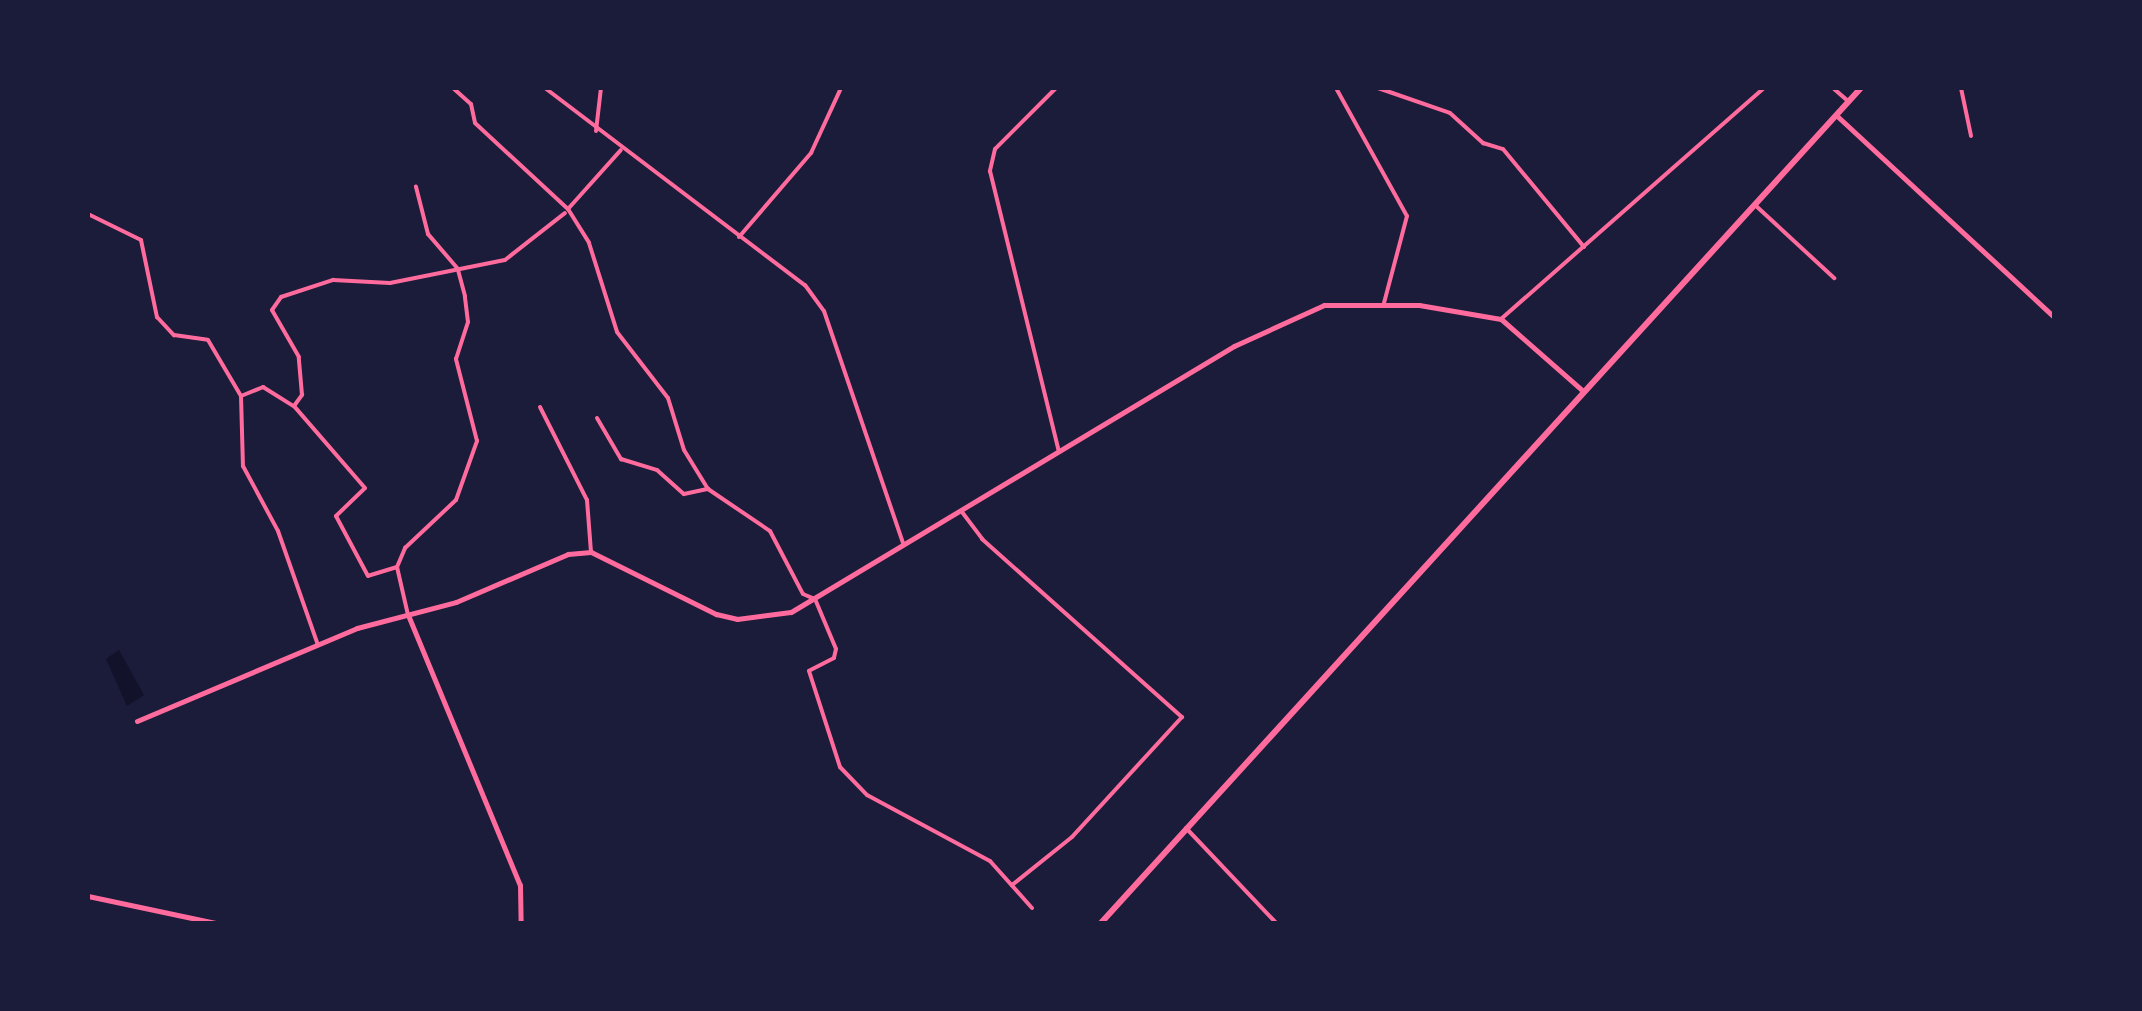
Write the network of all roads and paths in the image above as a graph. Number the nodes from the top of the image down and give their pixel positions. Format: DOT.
graph roads {
  1 [pos="453,88"];
  2 [pos="545,88"];
  3 [pos="601,88"];
  4 [pos="841,88"];
  5 [pos="1056,88"];
  6 [pos="1336,88"];
  7 [pos="1378,88"];
  8 [pos="1764,88"];
  9 [pos="1834,88"];
  10 [pos="1860,88"];
  11 [pos="1960,88"];
  12 [pos="1848,101"];
  13 [pos="1836,115"];
  14 [pos="596,131"];
  15 [pos="1971,136"];
  16 [pos="622,148"];
  17 [pos="416,187"];
  18 [pos="1755,205"];
  19 [pos="566,211"];
  20 [pos="88,214"];
  21 [pos="739,236"];
  22 [pos="1584,247"];
  23 [pos="458,269"];
  24 [pos="1834,278"];
  25 [pos="1384,303"];
  26 [pos="2054,316"];
  27 [pos="1501,319"];
  28 [pos="1582,392"];
  29 [pos="241,396"];
  30 [pos="294,406"];
  31 [pos="540,408"];
  32 [pos="597,418"];
  33 [pos="1058,451"];
  34 [pos="708,489"];
  35 [pos="962,512"];
  36 [pos="904,546"];
  37 [pos="592,552"];
  38 [pos="397,567"];
  39 [pos="815,599"];
  40 [pos="408,615"];
  41 [pos="318,646"];
  42 [pos="137,721"];
  43 [pos="1186,828"];
  44 [pos="1012,885"];
  45 [pos="88,896"];
  46 [pos="1032,908"];
  47 [pos="220,924"];
  48 [pos="521,924"];
  49 [pos="1100,924"];
  50 [pos="1277,924"];
  1 -- 19 [label="street"];
  2 -- 14 [label="street"];
  3 -- 14 [label="street"];
  4 -- 21 [label="street"];
  5 -- 33 [label="street"];
  6 -- 25 [label="street"];
  7 -- 22 [label="street"];
  8 -- 22 [label="street"];
  9 -- 12 [label="street"];
  10 -- 12 [label="main road"];
  11 -- 15 [label="street"];
  12 -- 13 [label="main road"];
  13 -- 18 [label="main road"];
  13 -- 26 [label="street"];
  14 -- 16 [label="street"];
  16 -- 19 [label="street"];
  16 -- 21 [label="street"];
  17 -- 23 [label="street"];
  18 -- 24 [label="street"];
  18 -- 28 [label="main road"];
  19 -- 23 [label="street"];
  19 -- 34 [label="street"];
  20 -- 29 [label="street"];
  21 -- 36 [label="street"];
  22 -- 27 [label="street"];
  23 -- 30 [label="street"];
  23 -- 38 [label="street"];
  25 -- 27 [label="street"];
  25 -- 33 [label="street"];
  27 -- 28 [label="street"];
  28 -- 43 [label="main road"];
  29 -- 30 [label="street"];
  29 -- 41 [label="street"];
  30 -- 38 [label="street"];
  31 -- 37 [label="street"];
  32 -- 34 [label="street"];
  33 -- 35 [label="street"];
  34 -- 39 [label="street"];
  35 -- 36 [label="street"];
  35 -- 44 [label="street"];
  36 -- 39 [label="street"];
  37 -- 39 [label="street"];
  37 -- 40 [label="street"];
  38 -- 40 [label="street"];
  39 -- 44 [label="street"];
  40 -- 41 [label="street"];
  40 -- 48 [label="street"];
  41 -- 42 [label="street"];
  43 -- 49 [label="main road"];
  43 -- 50 [label="street"];
  44 -- 46 [label="street"];
  45 -- 47 [label="street"];
}
